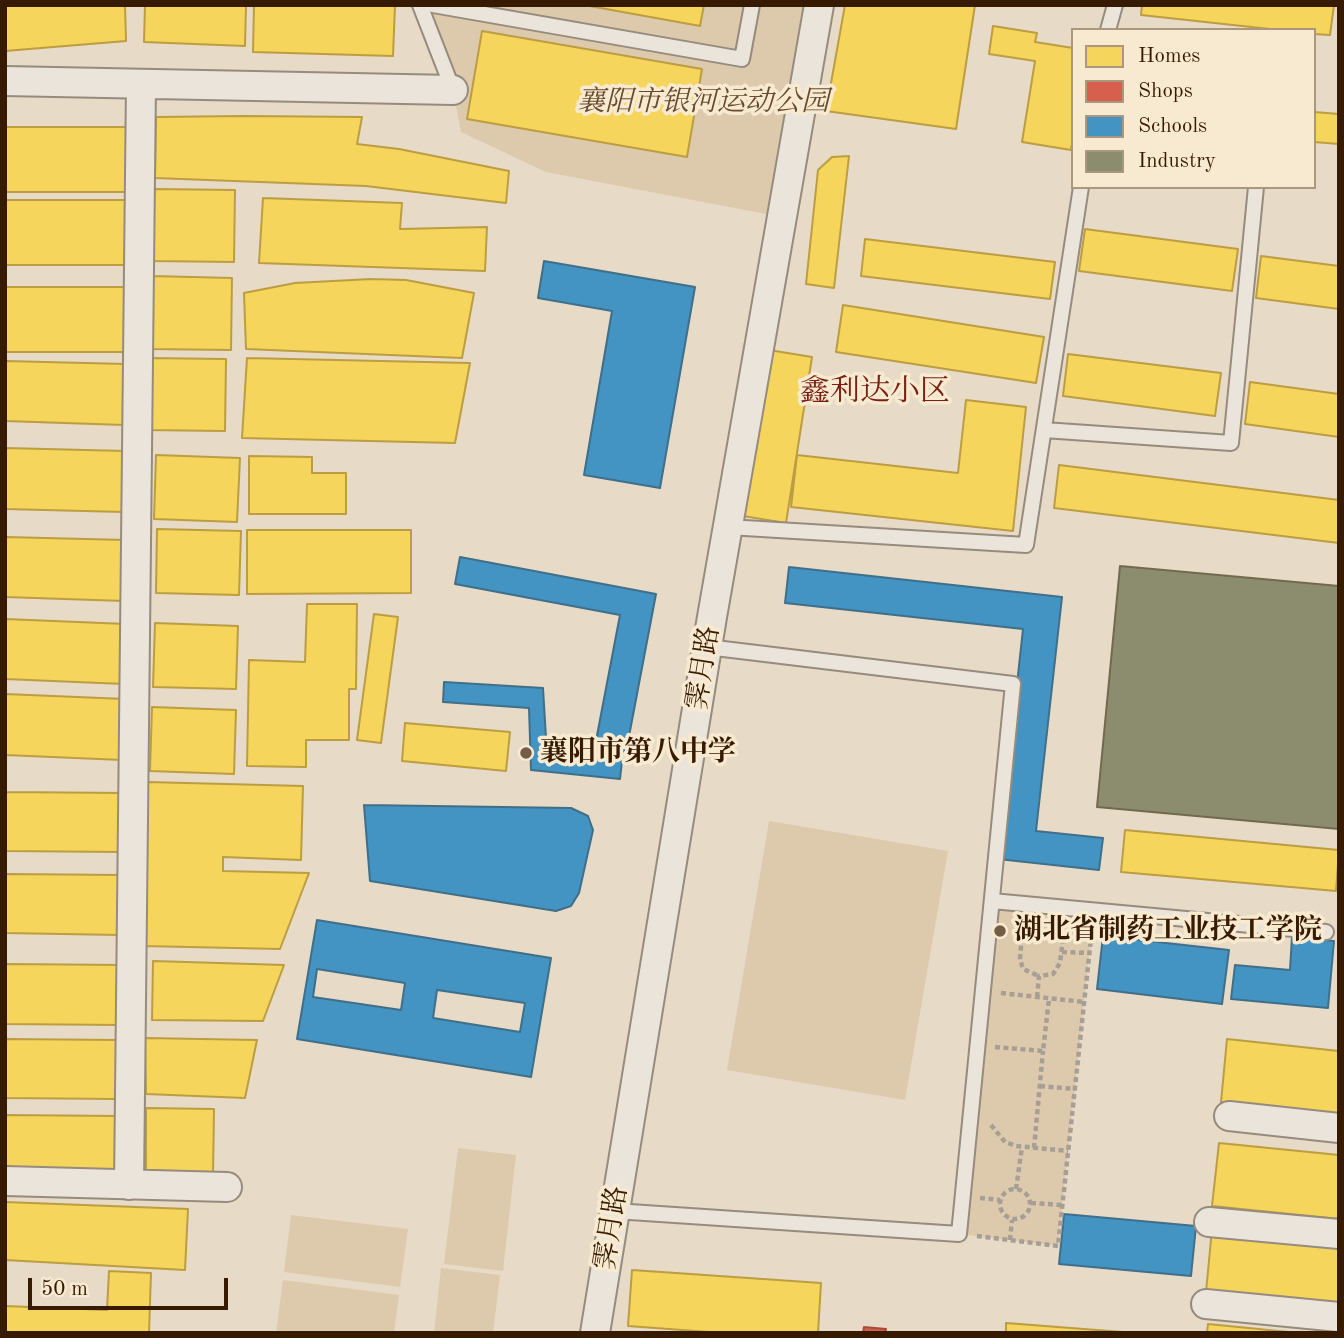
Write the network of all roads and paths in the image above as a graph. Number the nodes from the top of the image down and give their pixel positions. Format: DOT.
graph roads {
  1 [pos="420,5"];
  2 [pos="433,5"];
  3 [pos="752,5"];
  4 [pos="819,5"];
  5 [pos="1115,5"];
  6 [pos="1109,28"];
  7 [pos="5,81"];
  8 [pos="141,83"];
  9 [pos="453,90"];
  10 [pos="1081,189"];
  11 [pos="1256,189"];
  12 [pos="1044,430"];
  13 [pos="728,527"];
  14 [pos="707,647"];
  15 [pos="992,901"];
  16 [pos="1094,911"];
  17 [pos="1035,923"];
  18 [pos="1051,924"];
  19 [pos="1326,932"];
  20 [pos="1062,951"];
  21 [pos="1089,953"];
  22 [pos="1038,976"];
  23 [pos="983,991"];
  24 [pos="1037,997"];
  25 [pos="1049,999"];
  26 [pos="1084,1002"];
  27 [pos="1043,1051"];
  28 [pos="993,1059"];
  29 [pos="1040,1086"];
  30 [pos="1075,1089"];
  31 [pos="989,1114"];
  32 [pos="1228,1116"];
  33 [pos="1339,1128"];
  34 [pos="1022,1147"];
  35 [pos="1034,1148"];
  36 [pos="1068,1151"];
  37 [pos="5,1181"];
  38 [pos="129,1185"];
  39 [pos="227,1187"];
  40 [pos="1016,1189"];
  41 [pos="1031,1203"];
  42 [pos="1062,1205"];
  43 [pos="615,1211"];
  44 [pos="1012,1220"];
  45 [pos="1209,1222"];
  46 [pos="959,1234"];
  47 [pos="1339,1234"];
  48 [pos="1010,1240"];
  49 [pos="1206,1304"];
  50 [pos="1339,1317"];
  51 [pos="595,1333"];
  1 -- 9 [label="lane"];
  2 -- 3 [label="lane"];
  4 -- 13 [label="street, 霁月路"];
  5 -- 6 [label="lane"];
  7 -- 8 [label="street"];
  8 -- 9 [label="street"];
  8 -- 38 [label="street"];
  10 -- 12 [label="lane"];
  11 -- 12 [label="lane"];
  12 -- 13 [label="lane"];
  13 -- 14 [label="street, 霁月路"];
  14 -- 15 [label="lane"];
  14 -- 43 [label="street, 霁月路"];
  15 -- 16 [label="lane"];
  15 -- 23 [label="lane"];
  16 -- 19 [label="lane"];
  16 -- 21 [label="path"];
  17 -- 22 [label="path"];
  18 -- 20 [label="path"];
  20 -- 21 [label="path"];
  20 -- 22 [label="path"];
  21 -- 26 [label="path"];
  22 -- 24 [label="path"];
  23 -- 24 [label="path"];
  23 -- 46 [label="lane"];
  24 -- 25 [label="path"];
  25 -- 26 [label="path"];
  25 -- 27 [label="path"];
  26 -- 30 [label="path"];
  27 -- 28 [label="path"];
  27 -- 29 [label="path"];
  29 -- 30 [label="path"];
  29 -- 35 [label="path"];
  30 -- 36 [label="path"];
  31 -- 34 [label="path"];
  32 -- 33 [label="street"];
  34 -- 35 [label="path"];
  34 -- 40 [label="path"];
  35 -- 36 [label="path"];
  36 -- 42 [label="path"];
  37 -- 38 [label="street"];
  38 -- 39 [label="street"];
  40 -- 41 [label="path"];
  40 -- 44 [label="path"];
  41 -- 42 [label="path"];
  41 -- 44 [label="path"];
  42 -- 48 [label="path"];
  43 -- 46 [label="lane"];
  43 -- 51 [label="street, 霁月路"];
  44 -- 48 [label="path"];
  45 -- 47 [label="street"];
  46 -- 48 [label="path"];
  49 -- 50 [label="street"];
}
